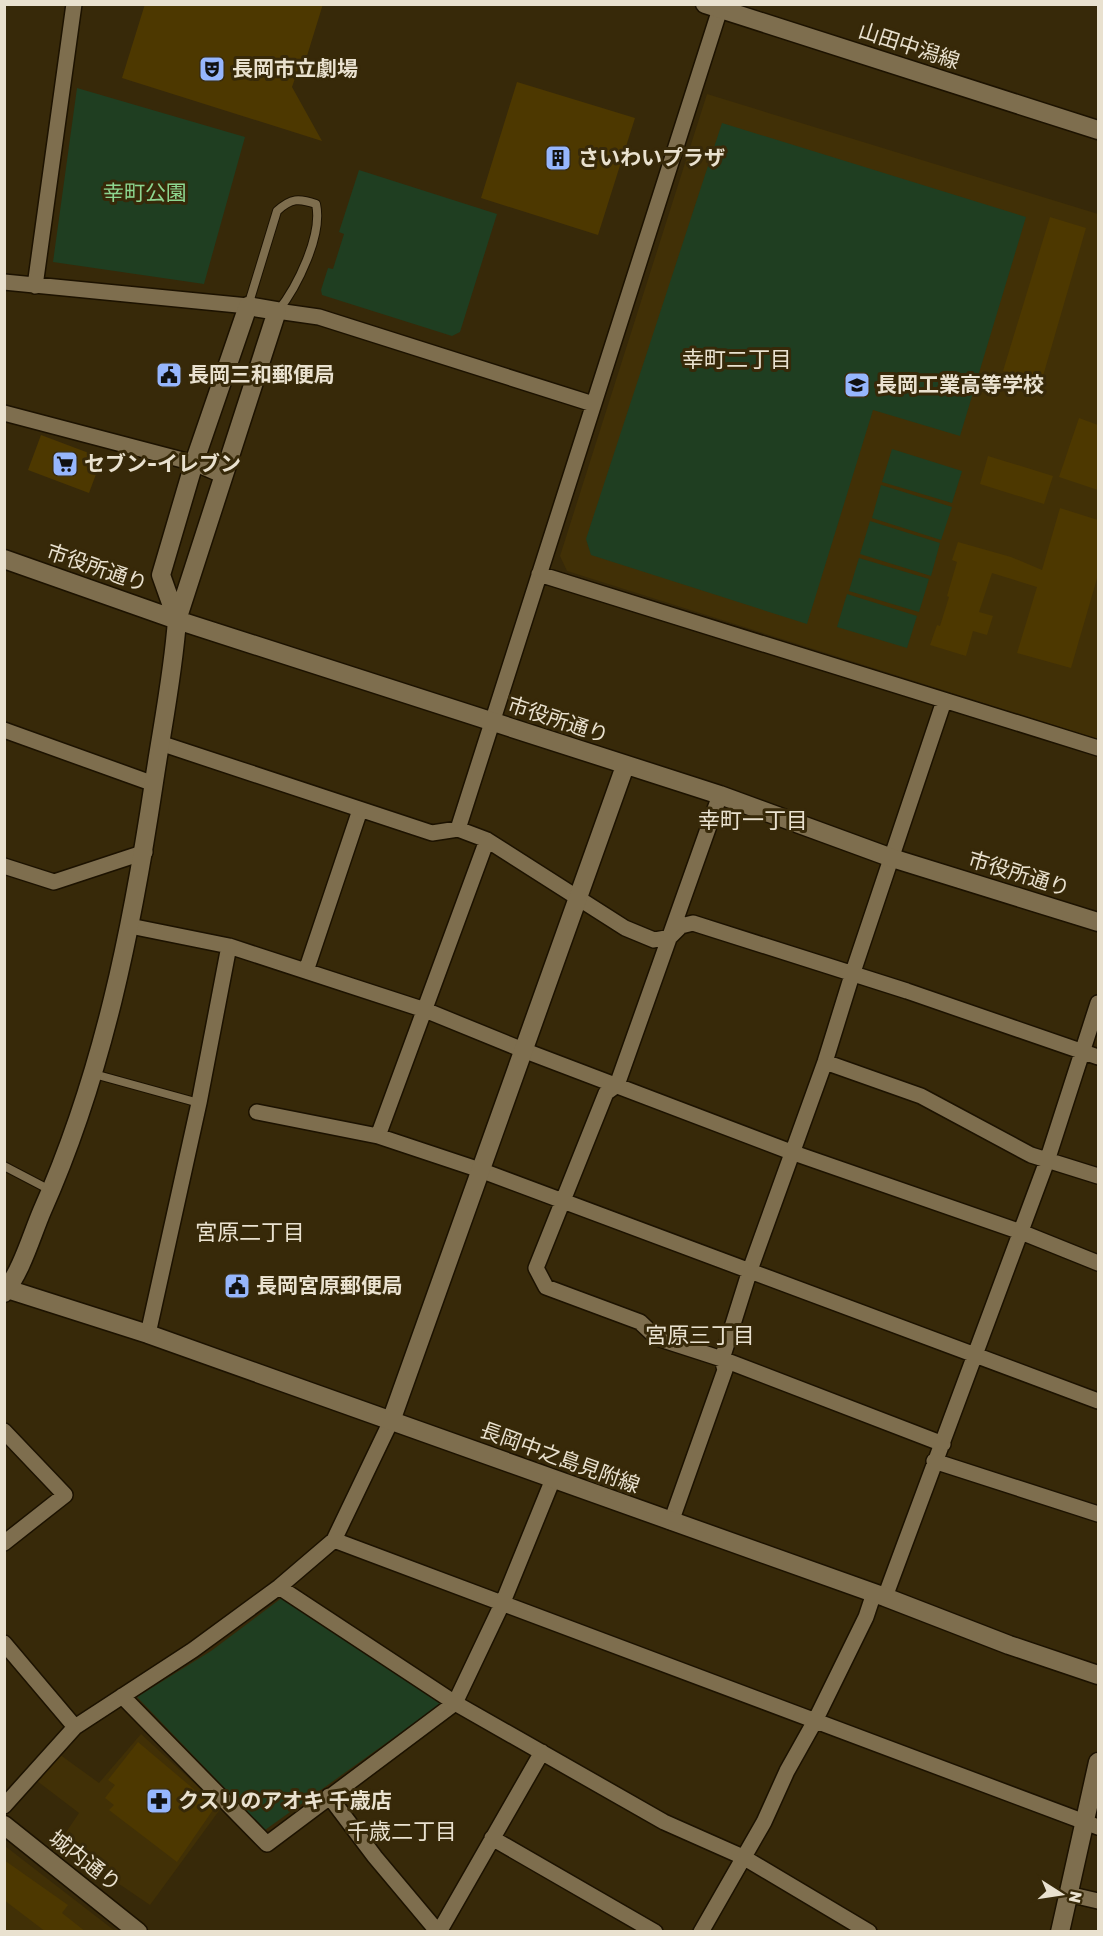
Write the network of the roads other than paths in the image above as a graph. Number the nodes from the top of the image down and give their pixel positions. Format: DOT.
graph roads {
  1 [pos="75,4"];
  2 [pos="712,7"];
  3 [pos="1098,130"];
  4 [pos="4,282"];
  5 [pos="35,286"];
  6 [pos="248,306"];
  7 [pos="277,311"];
  8 [pos="593,404"];
  9 [pos="4,413"];
  10 [pos="194,463"];
  11 [pos="222,475"];
  12 [pos="4,559"];
  13 [pos="539,574"];
  14 [pos="177,620"];
  15 [pos="945,701"];
  16 [pos="492,722"];
  17 [pos="4,730"];
  18 [pos="160,743"];
  19 [pos="1098,748"];
  20 [pos="625,766"];
  21 [pos="154,784"];
  22 [pos="720,795"];
  23 [pos="360,810"];
  24 [pos="458,829"];
  25 [pos="487,840"];
  26 [pos="145,852"];
  27 [pos="892,858"];
  28 [pos="4,867"];
  29 [pos="579,898"];
  30 [pos="1098,922"];
  31 [pos="130,926"];
  32 [pos="670,937"];
  33 [pos="229,946"];
  34 [pos="306,971"];
  35 [pos="852,975"];
  36 [pos="1098,1003"];
  37 [pos="424,1010"];
  38 [pos="523,1050"];
  39 [pos="1083,1052"];
  40 [pos="1098,1057"];
  41 [pos="825,1062"];
  42 [pos="94,1074"];
  43 [pos="617,1085"];
  44 [pos="200,1103"];
  45 [pos="257,1112"];
  46 [pos="378,1136"];
  47 [pos="791,1152"];
  48 [pos="1047,1161"];
  49 [pos="4,1166"];
  50 [pos="480,1170"];
  51 [pos="1098,1176"];
  52 [pos="51,1190"];
  53 [pos="562,1202"];
  54 [pos="1021,1232"];
  55 [pos="1098,1263"];
  56 [pos="750,1270"];
  57 [pos="6,1290"];
  58 [pos="148,1334"];
  59 [pos="977,1353"];
  60 [pos="723,1359"];
  61 [pos="1098,1401"];
  62 [pos="391,1421"];
  63 [pos="4,1431"];
  64 [pos="943,1444"];
  65 [pos="934,1461"];
  66 [pos="553,1479"];
  67 [pos="1098,1514"];
  68 [pos="671,1522"];
  69 [pos="334,1540"];
  70 [pos="4,1543"];
  71 [pos="279,1587"];
  72 [pos="880,1595"];
  73 [pos="503,1602"];
  74 [pos="4,1643"];
  75 [pos="1098,1675"];
  76 [pos="122,1696"];
  77 [pos="455,1703"];
  78 [pos="815,1721"];
  79 [pos="75,1727"];
  80 [pos="542,1752"];
  81 [pos="1098,1762"];
  82 [pos="329,1797"];
  83 [pos="4,1806"];
  84 [pos="1091,1825"];
  85 [pos="4,1826"];
  86 [pos="492,1838"];
  87 [pos="743,1857"];
  88 [pos="1068,1894"];
  89 [pos="1098,1901"];
  90 [pos="138,1932"];
  91 [pos="438,1932"];
  92 [pos="655,1932"];
  93 [pos="701,1932"];
  94 [pos="869,1932"];
  95 [pos="1060,1932"];
  1 -- 5 [label="street"];
  2 -- 3 [label="street, 山田中潟線"];
  2 -- 8 [label="street"];
  4 -- 5 [label="street"];
  5 -- 6 [label="street"];
  6 -- 7 [label="street"];
  6 -- 7 [label="lane"];
  6 -- 10 [label="street"];
  7 -- 8 [label="street"];
  7 -- 11 [label="street"];
  8 -- 13 [label="street"];
  9 -- 10 [label="street"];
  10 -- 11 [label="street"];
  10 -- 14 [label="street"];
  11 -- 14 [label="street"];
  12 -- 14 [label="street, 市役所通り"];
  13 -- 15 [label="street"];
  13 -- 16 [label="street"];
  14 -- 16 [label="street, 市役所通り"];
  14 -- 18 [label="street"];
  15 -- 19 [label="street"];
  15 -- 27 [label="street"];
  16 -- 20 [label="street, 市役所通り"];
  16 -- 24 [label="street"];
  17 -- 21 [label="street"];
  18 -- 21 [label="street"];
  18 -- 23 [label="street"];
  20 -- 22 [label="street, 市役所通り"];
  20 -- 29 [label="street"];
  21 -- 26 [label="street"];
  22 -- 27 [label="street, 市役所通り"];
  22 -- 32 [label="street"];
  23 -- 24 [label="street"];
  23 -- 34 [label="street"];
  24 -- 25 [label="street"];
  25 -- 29 [label="street"];
  25 -- 37 [label="street"];
  26 -- 28 [label="street"];
  26 -- 31 [label="street"];
  27 -- 30 [label="street, 市役所通り"];
  27 -- 35 [label="street"];
  29 -- 32 [label="street"];
  29 -- 38 [label="street"];
  31 -- 33 [label="street"];
  31 -- 42 [label="street"];
  32 -- 35 [label="street"];
  32 -- 43 [label="street"];
  33 -- 34 [label="street"];
  33 -- 44 [label="street"];
  34 -- 37 [label="street"];
  35 -- 39 [label="street"];
  35 -- 41 [label="street"];
  36 -- 39 [label="street"];
  37 -- 38 [label="street"];
  37 -- 46 [label="street"];
  38 -- 43 [label="street"];
  38 -- 50 [label="street"];
  39 -- 40 [label="street"];
  39 -- 48 [label="street"];
  41 -- 47 [label="street"];
  41 -- 48 [label="street"];
  42 -- 44 [label="lane"];
  42 -- 52 [label="street"];
  43 -- 47 [label="street"];
  43 -- 53 [label="street"];
  44 -- 58 [label="street"];
  45 -- 46 [label="street"];
  46 -- 50 [label="street"];
  47 -- 54 [label="street"];
  47 -- 56 [label="street"];
  48 -- 51 [label="street"];
  48 -- 54 [label="street"];
  49 -- 52 [label="lane"];
  50 -- 53 [label="street"];
  50 -- 62 [label="street"];
  52 -- 57 [label="street"];
  53 -- 56 [label="street"];
  53 -- 60 [label="street"];
  54 -- 55 [label="street"];
  54 -- 59 [label="street"];
  56 -- 59 [label="street"];
  56 -- 60 [label="street"];
  57 -- 58 [label="street, 長岡中之島見附線"];
  58 -- 62 [label="street, 長岡中之島見附線"];
  59 -- 61 [label="street"];
  59 -- 64 [label="street"];
  60 -- 64 [label="street"];
  60 -- 68 [label="street"];
  62 -- 66 [label="street, 長岡中之島見附線"];
  62 -- 69 [label="street"];
  63 -- 70 [label="street"];
  64 -- 65 [label="street"];
  65 -- 67 [label="street"];
  65 -- 72 [label="street"];
  66 -- 68 [label="street, 長岡中之島見附線"];
  66 -- 73 [label="street"];
  68 -- 72 [label="street, 長岡中之島見附線"];
  69 -- 71 [label="street"];
  69 -- 73 [label="street"];
  71 -- 76 [label="street"];
  71 -- 77 [label="street"];
  72 -- 75 [label="street, 長岡中之島見附線"];
  72 -- 78 [label="street"];
  73 -- 77 [label="street"];
  73 -- 78 [label="street"];
  74 -- 79 [label="street"];
  76 -- 79 [label="street"];
  76 -- 82 [label="street"];
  77 -- 80 [label="street"];
  77 -- 82 [label="street"];
  78 -- 84 [label="street"];
  78 -- 87 [label="street"];
  79 -- 83 [label="street"];
  80 -- 86 [label="street"];
  80 -- 87 [label="street"];
  81 -- 84 [label="street"];
  82 -- 91 [label="street"];
  84 -- 88 [label="street"];
  85 -- 90 [label="street, 城内通り"];
  86 -- 91 [label="street"];
  86 -- 92 [label="street"];
  87 -- 93 [label="street"];
  87 -- 94 [label="street"];
  88 -- 89 [label="street"];
  88 -- 95 [label="street"];
}
